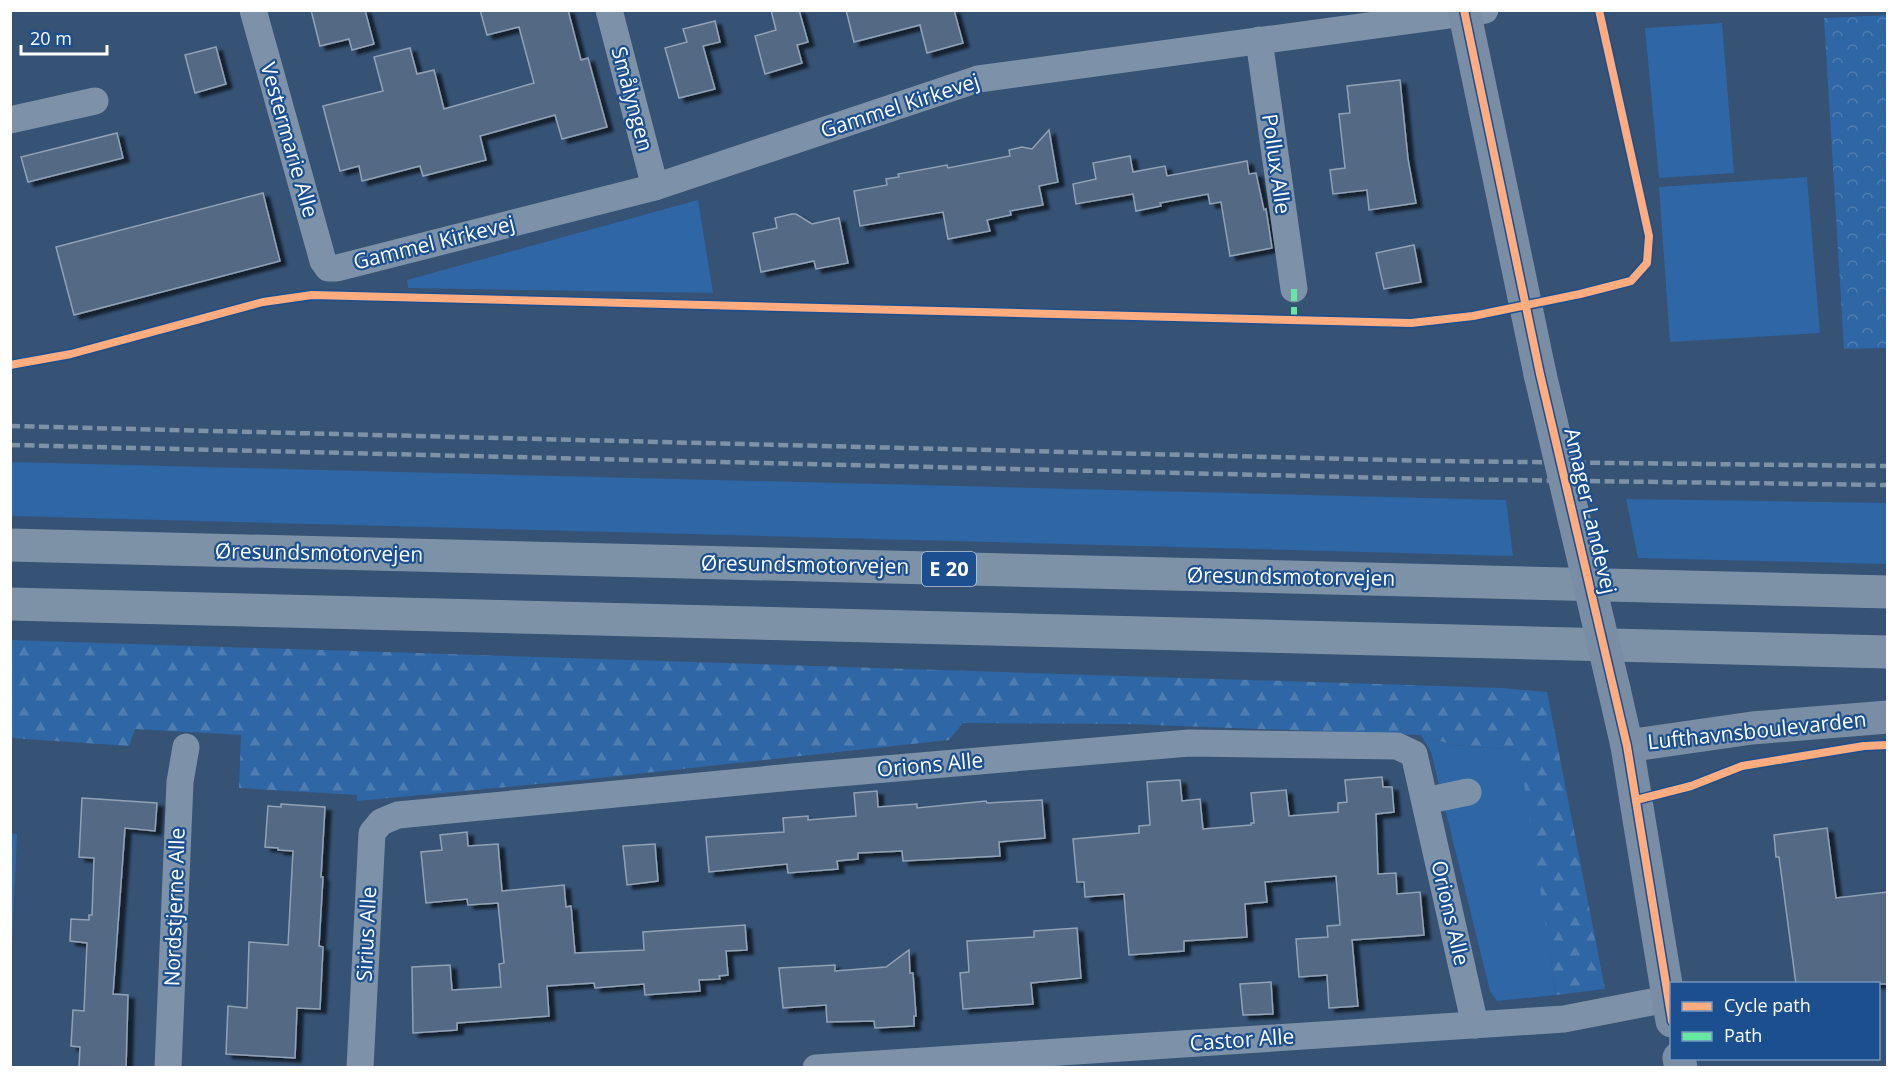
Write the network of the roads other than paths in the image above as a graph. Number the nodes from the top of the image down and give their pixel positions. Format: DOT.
graph roads {
  1 [pos="253,10"];
  2 [pos="609,10"];
  3 [pos="1471,12"];
  4 [pos="1259,40"];
  5 [pos="95,101"];
  6 [pos="10,120"];
  7 [pos="654,187"];
  8 [pos="328,268"];
  9 [pos="1294,288"];
  10 [pos="10,545"];
  11 [pos="1887,592"];
  12 [pos="10,604"];
  13 [pos="1887,652"];
  14 [pos="1887,717"];
  15 [pos="1627,746"];
  16 [pos="186,747"];
  17 [pos="1468,792"];
  18 [pos="1425,801"];
  19 [pos="398,815"];
  20 [pos="1669,1010"];
  21 [pos="1475,1025"];
  22 [pos="168,1068"];
  23 [pos="360,1068"];
  24 [pos="816,1068"];
  1 -- 8 [label="street, Vestermarie Alle"];
  2 -- 7 [label="street, Smålyngen"];
  3 -- 4 [label="street, Gammel Kirkevej"];
  3 -- 15 [label="street, Amager Landevej, bridge"];
  4 -- 7 [label="street, Gammel Kirkevej"];
  4 -- 9 [label="street, Pollux Alle"];
  5 -- 6 [label="street"];
  7 -- 8 [label="street, Gammel Kirkevej"];
  10 -- 11 [label="highway, Øresundsmotorvejen / E 20"];
  12 -- 13 [label="highway"];
  14 -- 15 [label="street, Lufthavnsboulevarden"];
  15 -- 20 [label="street, Amager Landevej"];
  16 -- 22 [label="street, Nordstjerne Alle"];
  17 -- 18 [label="street"];
  18 -- 19 [label="street, Orions Alle"];
  18 -- 21 [label="street, Orions Alle"];
  19 -- 23 [label="street, Sirius Alle"];
  20 -- 21 [label="street, Castor Alle"];
  21 -- 24 [label="street, Castor Alle"];
}
